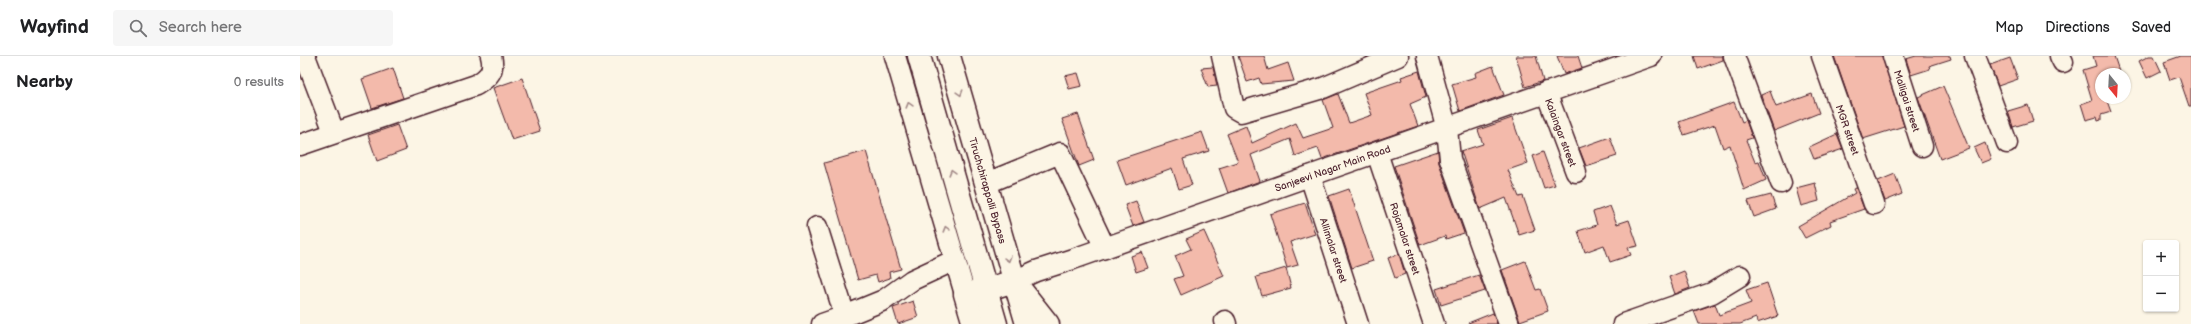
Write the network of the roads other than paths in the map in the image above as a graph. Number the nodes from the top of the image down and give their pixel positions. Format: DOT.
graph roads {
  1 [pos="305,56"];
  2 [pos="491,56"];
  3 [pos="895,56"];
  4 [pos="919,56"];
  5 [pos="949,56"];
  6 [pos="1222,56"];
  7 [pos="1398,56"];
  8 [pos="1427,56"];
  9 [pos="1734,56"];
  10 [pos="1822,56"];
  11 [pos="1893,56"];
  12 [pos="1975,56"];
  13 [pos="1642,57"];
  14 [pos="1546,92"];
  15 [pos="1447,128"];
  16 [pos="334,132"];
  17 [pos="2006,143"];
  18 [pos="300,145"];
  19 [pos="1922,146"];
  20 [pos="1377,153"];
  21 [pos="1576,172"];
  22 [pos="1310,176"];
  23 [pos="987,183"];
  24 [pos="1781,184"];
  25 [pos="1874,204"];
  26 [pos="816,227"];
  27 [pos="1105,248"];
  28 [pos="955,260"];
  29 [pos="1740,276"];
  30 [pos="1014,281"];
  31 [pos="975,292"];
  32 [pos="845,316"];
  33 [pos="822,324"];
  34 [pos="974,324"];
  35 [pos="996,324"];
  36 [pos="1027,324"];
  37 [pos="1048,324"];
  38 [pos="1358,324"];
  39 [pos="1434,324"];
  40 [pos="1510,324"];
  41 [pos="1623,324"];
  1 -- 16 [label="street"];
  2 -- 16 [label="street"];
  28 -- 3 [label="street, one-way"];
  31 -- 4 [label="main road, one-way"];
  5 -- 23 [label="main road, Tiruchchirappalli Bypass, one-way"];
  6 -- 7 [label="street"];
  8 -- 15 [label="street"];
  9 -- 24 [label="street"];
  10 -- 25 [label="street, MGR street"];
  11 -- 19 [label="street, Malligai street"];
  12 -- 17 [label="street"];
  13 -- 14 [label="street, Sanjeevi Nagar Main Road"];
  14 -- 15 [label="street, Sanjeevi Nagar Main Road"];
  14 -- 21 [label="street, Kalaingar street"];
  15 -- 20 [label="street, Sanjeevi Nagar Main Road"];
  15 -- 40 [label="street"];
  16 -- 18 [label="street"];
  20 -- 22 [label="street, Sanjeevi Nagar Main Road"];
  20 -- 39 [label="street, Rojamalar street"];
  22 -- 27 [label="street, Sanjeevi Nagar Main Road"];
  22 -- 38 [label="street, Allimalar street"];
  23 -- 27 [label="street"];
  23 -- 30 [label="main road, Tiruchchirappalli Bypass, one-way"];
  26 -- 32 [label="street"];
  27 -- 30 [label="street, Sanjeevi Nagar Main Road"];
  28 -- 31 [label="street"];
  28 -- 32 [label="street"];
  29 -- 41 [label="street"];
  30 -- 31 [label="main road"];
  30 -- 36 [label="main road, Tiruchchirappalli Bypass"];
  30 -- 37 [label="main road"];
  31 -- 34 [label="main road"];
  31 -- 35 [label="main road"];
  32 -- 33 [label="street"];
}
